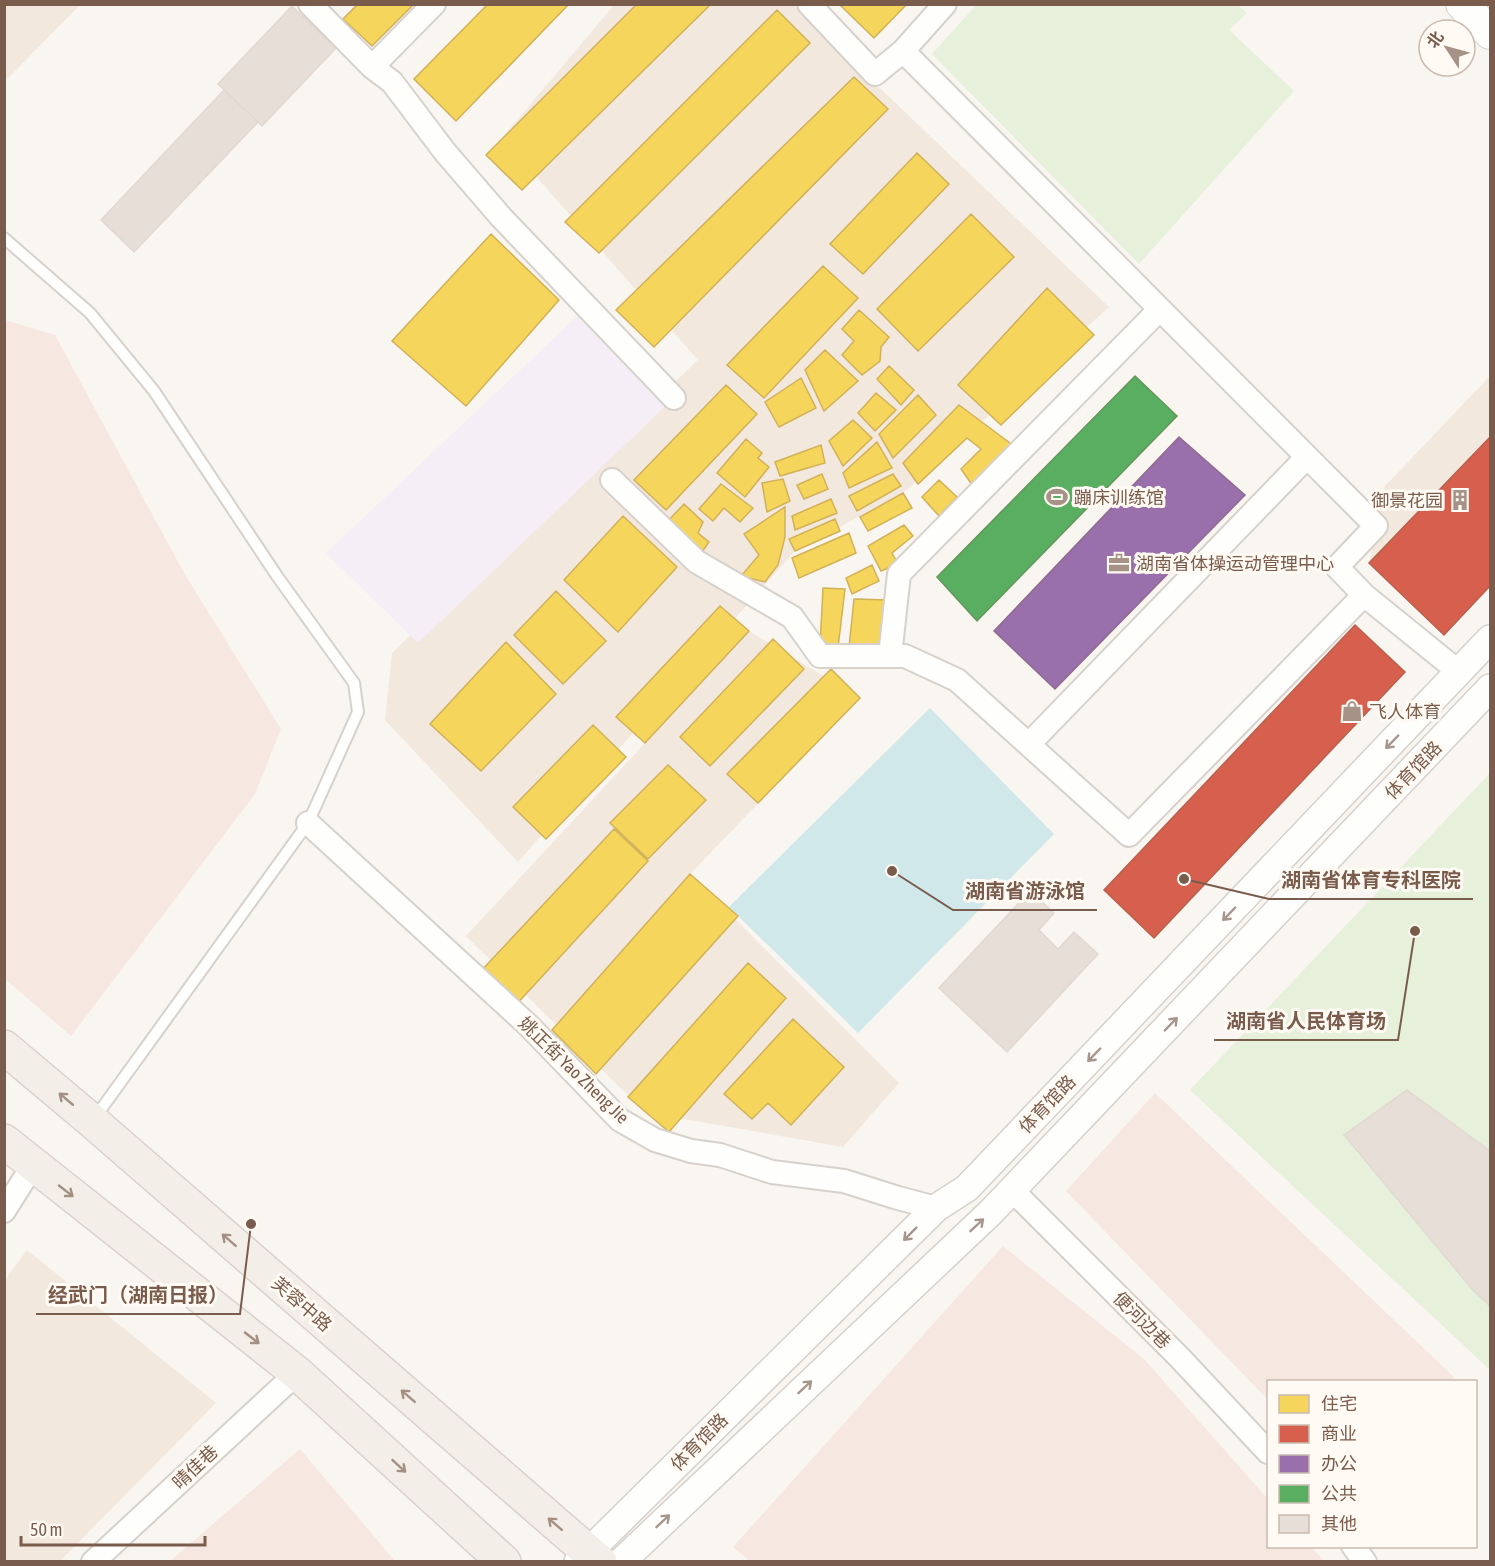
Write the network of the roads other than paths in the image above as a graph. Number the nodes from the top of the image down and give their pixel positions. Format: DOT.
graph roads {
  1 [pos="310,4"];
  2 [pos="434,4"];
  3 [pos="809,4"];
  4 [pos="945,4"];
  5 [pos="1462,4"];
  6 [pos="1491,33"];
  7 [pos="903,51"];
  8 [pos="372,67"];
  9 [pos="4,238"];
  10 [pos="1160,309"];
  11 [pos="674,398"];
  12 [pos="1307,457"];
  13 [pos="612,480"];
  14 [pos="1364,595"];
  15 [pos="1491,639"];
  16 [pos="890,656"];
  17 [pos="1459,672"];
  18 [pos="1491,688"];
  19 [pos="1029,744"];
  20 [pos="308,823"];
  21 [pos="4,1047"];
  22 [pos="92,1121"];
  23 [pos="4,1141"];
  24 [pos="33,1165"];
  25 [pos="1012,1190"];
  26 [pos="936,1208"];
  27 [pos="4,1211"];
  28 [pos="297,1373"];
  29 [pos="1267,1450"];
  30 [pos="1354,1548"];
  31 [pos="606,1559"];
  32 [pos="93,1562"];
  33 [pos="504,1562"];
  34 [pos="1365,1562"];
  1 -- 8 [label="street"];
  2 -- 8 [label="street"];
  3 -- 7 [label="street"];
  4 -- 7 [label="street"];
  5 -- 6 [label="main road"];
  7 -- 10 [label="street"];
  8 -- 11 [label="street"];
  9 -- 20 [label="lane"];
  10 -- 12 [label="street"];
  10 -- 16 [label="street"];
  12 -- 14 [label="street"];
  12 -- 19 [label="street"];
  13 -- 16 [label="street"];
  14 -- 17 [label="street"];
  14 -- 19 [label="street"];
  15 -- 17 [label="street, 体育馆路"];
  16 -- 19 [label="street"];
  17 -- 26 [label="street, 体育馆路, one-way"];
  25 -- 18 [label="street, 体育馆路, one-way"];
  20 -- 22 [label="lane"];
  20 -- 26 [label="street, 姚正街 Yao Zheng Jie"];
  22 -- 21 [label="main road, 芙蓉中路, one-way"];
  31 -- 22 [label="main road, 芙蓉中路, one-way"];
  23 -- 24 [label="main road"];
  24 -- 27 [label="street"];
  24 -- 28 [label="main road, one-way"];
  25 -- 29 [label="street, 便河边巷"];
  31 -- 25 [label="street, 体育馆路, one-way"];
  26 -- 31 [label="street, 体育馆路, one-way"];
  28 -- 32 [label="street, 晴佳巷"];
  28 -- 33 [label="main road, one-way"];
  30 -- 34 [label="street"];
}
